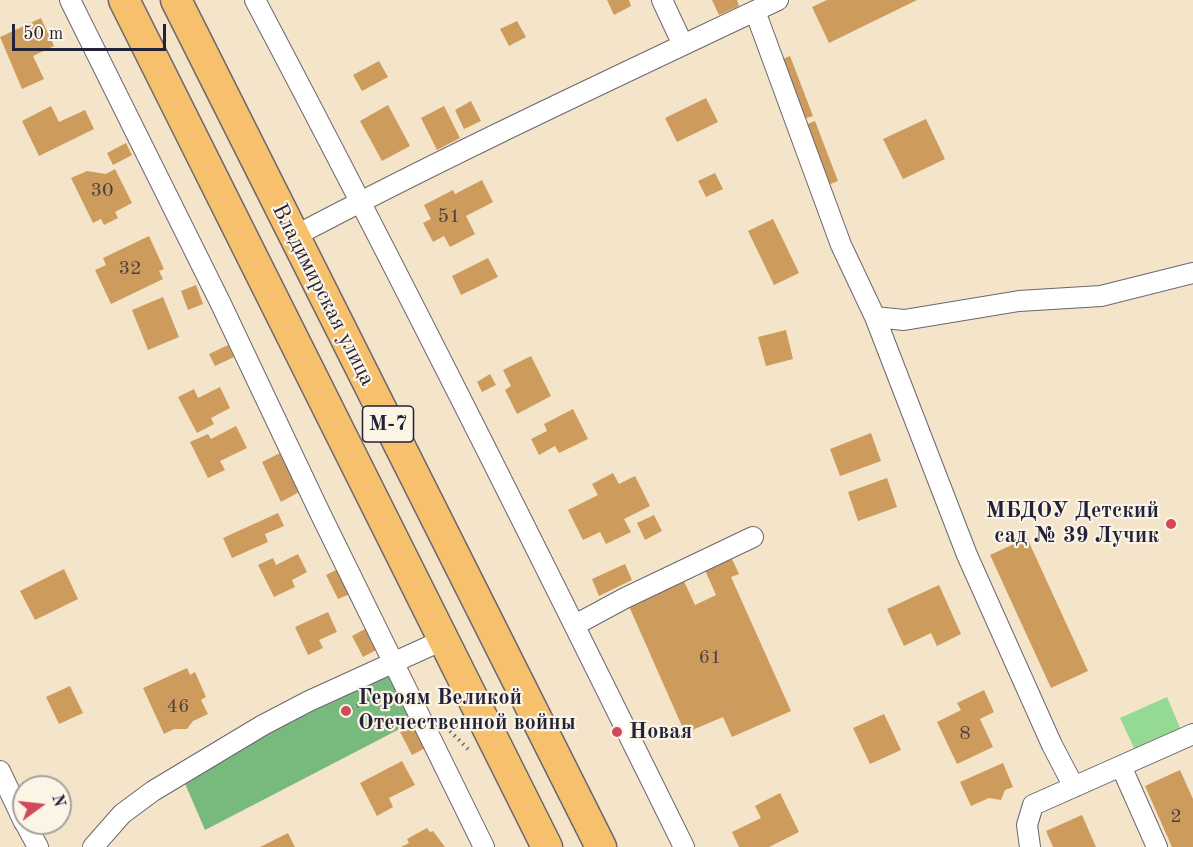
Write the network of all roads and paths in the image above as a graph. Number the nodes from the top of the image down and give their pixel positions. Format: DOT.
graph roads {
  1 [pos="70,0"];
  2 [pos="124,0"];
  3 [pos="176,0"];
  4 [pos="255,0"];
  5 [pos="662,0"];
  6 [pos="778,0"];
  7 [pos="755,11"];
  8 [pos="683,45"];
  9 [pos="362,201"];
  10 [pos="293,237"];
  11 [pos="1193,273"];
  12 [pos="875,317"];
  13 [pos="753,537"];
  14 [pos="575,625"];
  15 [pos="443,640"];
  16 [pos="393,663"];
  17 [pos="404,684"];
  18 [pos="346,711"];
  19 [pos="444,724"];
  20 [pos="1193,734"];
  21 [pos="475,756"];
  22 [pos="1121,766"];
  23 [pos="0,771"];
  24 [pos="1074,787"];
  25 [pos="12,796"];
  26 [pos="93,847"];
  27 [pos="484,847"];
  28 [pos="547,847"];
  29 [pos="601,847"];
  30 [pos="684,847"];
  31 [pos="1030,847"];
  32 [pos="1157,847"];
  1 -- 16 [label="street"];
  2 -- 15 [label="highway, Владимирская улица / М-7"];
  3 -- 10 [label="highway, Владимирская улица / М-7"];
  4 -- 9 [label="street"];
  5 -- 8 [label="street"];
  6 -- 7 [label="street"];
  7 -- 8 [label="street"];
  7 -- 12 [label="street"];
  8 -- 9 [label="street"];
  9 -- 10 [label="street"];
  9 -- 14 [label="street"];
  10 -- 29 [label="highway, Владимирская улица / М-7"];
  11 -- 12 [label="street"];
  12 -- 24 [label="street"];
  13 -- 14 [label="street"];
  14 -- 30 [label="street"];
  15 -- 16 [label="street"];
  15 -- 28 [label="highway, Владимирская улица / М-7"];
  16 -- 17 [label="street"];
  16 -- 26 [label="street"];
  17 -- 18 [label="path"];
  17 -- 27 [label="street"];
  19 -- 21 [label="path"];
  20 -- 22 [label="street"];
  22 -- 24 [label="street"];
  22 -- 32 [label="street"];
  23 -- 25 [label="street"];
  24 -- 31 [label="street"];
}
